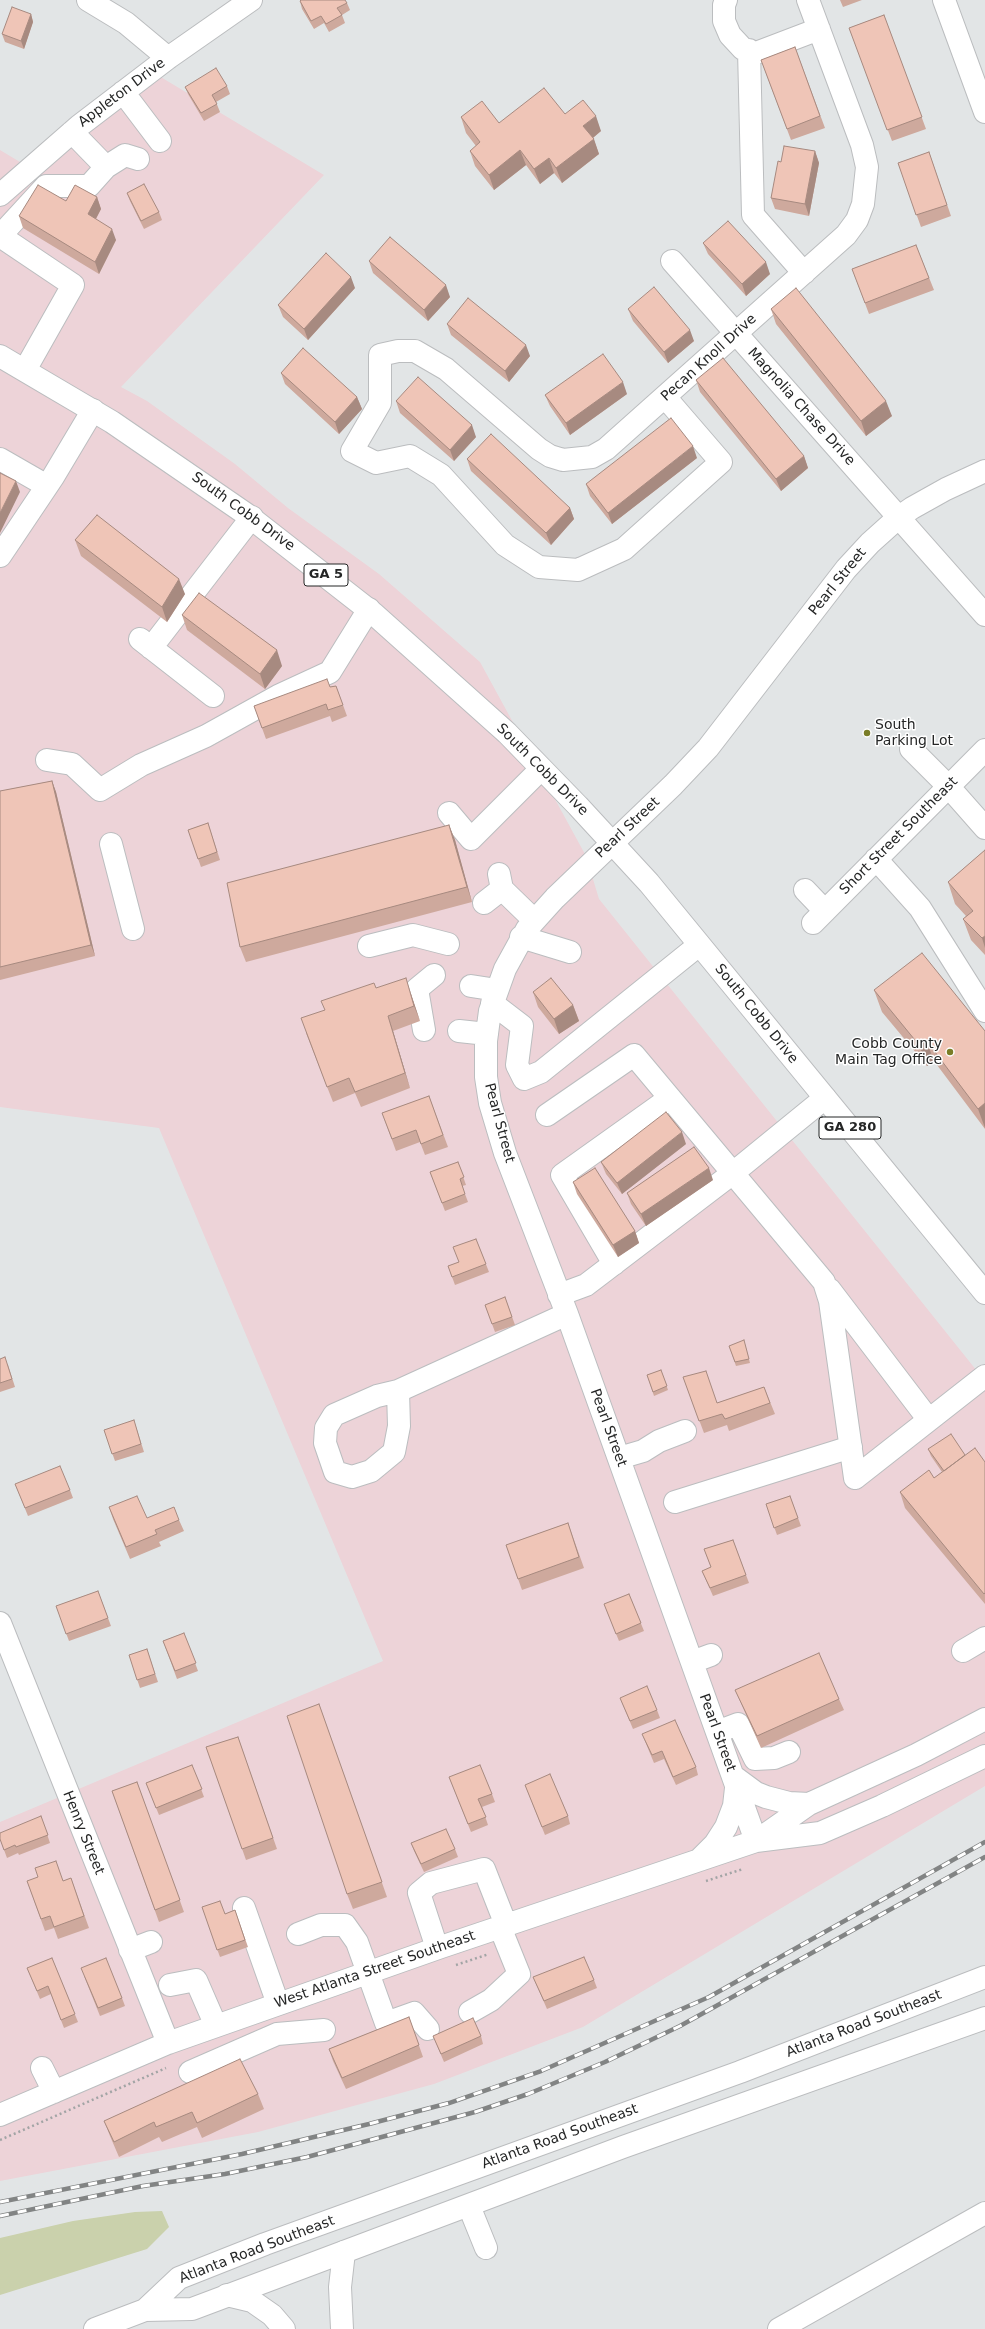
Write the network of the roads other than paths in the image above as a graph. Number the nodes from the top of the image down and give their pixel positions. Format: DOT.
graph roads {
  1 [pos="88,0"];
  2 [pos="251,0"];
  3 [pos="726,0"];
  4 [pos="808,0"];
  5 [pos="944,0"];
  6 [pos="819,29"];
  7 [pos="749,50"];
  8 [pos="168,58"];
  9 [pos="123,92"];
  10 [pos="985,112"];
  11 [pos="72,132"];
  12 [pos="160,141"];
  13 [pos="138,159"];
  14 [pos="106,167"];
  15 [pos="0,195"];
  16 [pos="672,261"];
  17 [pos="804,274"];
  18 [pos="736,334"];
  19 [pos="0,356"];
  20 [pos="25,370"];
  21 [pos="665,397"];
  22 [pos="93,410"];
  23 [pos="0,459"];
  24 [pos="985,471"];
  25 [pos="47,486"];
  26 [pos="252,517"];
  27 [pos="899,517"];
  28 [pos="0,556"];
  29 [pos="369,609"];
  30 [pos="985,615"];
  31 [pos="213,696"];
  32 [pos="911,749"];
  33 [pos="985,750"];
  34 [pos="48,760"];
  35 [pos="541,769"];
  36 [pos="948,786"];
  37 [pos="449,814"];
  38 [pos="985,828"];
  39 [pos="612,843"];
  40 [pos="111,844"];
  41 [pos="876,859"];
  42 [pos="805,890"];
  43 [pos="484,903"];
  44 [pos="534,920"];
  45 [pos="132,929"];
  46 [pos="521,937"];
  47 [pos="448,944"];
  48 [pos="699,944"];
  49 [pos="369,946"];
  50 [pos="570,952"];
  51 [pos="434,975"];
  52 [pos="472,986"];
  53 [pos="494,997"];
  54 [pos="985,1011"];
  55 [pos="424,1030"];
  56 [pos="459,1031"];
  57 [pos="487,1034"];
  58 [pos="670,1098"];
  59 [pos="825,1098"];
  60 [pos="547,1115"];
  61 [pos="733,1173"];
  62 [pos="614,1264"];
  63 [pos="824,1282"];
  64 [pos="985,1293"];
  65 [pos="563,1304"];
  66 [pos="985,1376"];
  67 [pos="398,1391"];
  68 [pos="929,1420"];
  69 [pos="685,1430"];
  70 [pos="851,1447"];
  71 [pos="619,1458"];
  72 [pos="675,1502"];
  73 [pos="0,1623"];
  74 [pos="985,1638"];
  75 [pos="963,1651"];
  76 [pos="985,1719"];
  77 [pos="717,1732"];
  78 [pos="789,1752"];
  79 [pos="985,1756"];
  80 [pos="734,1780"];
  81 [pos="809,1804"];
  82 [pos="756,1841"];
  83 [pos="698,1861"];
  84 [pos="244,1908"];
  85 [pos="503,1926"];
  86 [pos="298,1934"];
  87 [pos="151,1942"];
  88 [pos="437,1948"];
  89 [pos="130,1950"];
  90 [pos="369,1972"];
  91 [pos="985,1977"];
  92 [pos="170,1985"];
  93 [pos="271,2007"];
  94 [pos="470,2012"];
  95 [pos="985,2018"];
  96 [pos="216,2026"];
  97 [pos="428,2029"];
  98 [pos="324,2030"];
  99 [pos="277,2034"];
  100 [pos="168,2043"];
  101 [pos="42,2068"];
  102 [pos="190,2072"];
  103 [pos="54,2092"];
  104 [pos="0,2115"];
  105 [pos="469,2206"];
  106 [pos="985,2213"];
  107 [pos="486,2248"];
  108 [pos="344,2252"];
  109 [pos="227,2295"];
  110 [pos="145,2310"];
  111 [pos="95,2329"];
  112 [pos="284,2329"];
  113 [pos="342,2329"];
  114 [pos="779,2329"];
  1 -- 8 [label="street"];
  2 -- 8 [label="street, Appleton Drive"];
  3 -- 7 [label="street"];
  4 -- 6 [label="street, Pecan Knoll Drive"];
  5 -- 10 [label="street"];
  6 -- 7 [label="street"];
  6 -- 17 [label="street, Pecan Knoll Drive"];
  7 -- 17 [label="street"];
  8 -- 9 [label="street, Appleton Drive"];
  9 -- 11 [label="street, Appleton Drive"];
  9 -- 12 [label="street"];
  11 -- 14 [label="street"];
  11 -- 15 [label="street, Appleton Drive"];
  13 -- 14 [label="street"];
  14 -- 20 [label="street"];
  16 -- 18 [label="street, Magnolia Chase Drive"];
  17 -- 18 [label="street, Pecan Knoll Drive"];
  18 -- 21 [label="street, Pecan Knoll Drive"];
  18 -- 27 [label="street, Magnolia Chase Drive"];
  19 -- 20 [label="street, South Cobb Drive / GA 5"];
  20 -- 22 [label="street, South Cobb Drive / GA 5"];
  21 -- 21 [label="street, Pecan Knoll Drive"];
  22 -- 25 [label="street"];
  22 -- 26 [label="street, South Cobb Drive / GA 5"];
  23 -- 25 [label="street"];
  24 -- 27 [label="street, Pearl Street"];
  25 -- 28 [label="street"];
  26 -- 29 [label="street, South Cobb Drive / GA 5"];
  26 -- 31 [label="street"];
  27 -- 30 [label="street, Magnolia Chase Drive"];
  27 -- 39 [label="street, Pearl Street"];
  29 -- 34 [label="street"];
  29 -- 35 [label="street, South Cobb Drive / GA 5"];
  32 -- 36 [label="street"];
  33 -- 36 [label="street, Short Street Southeast"];
  35 -- 37 [label="street"];
  35 -- 39 [label="street, South Cobb Drive / GA 5"];
  36 -- 38 [label="street"];
  36 -- 41 [label="street, Short Street Southeast"];
  39 -- 44 [label="street, Pearl Street"];
  39 -- 48 [label="street, South Cobb Drive / GA 280"];
  40 -- 45 [label="street"];
  41 -- 42 [label="street, Short Street Southeast"];
  41 -- 54 [label="street"];
  43 -- 44 [label="street"];
  44 -- 46 [label="street, Pearl Street"];
  46 -- 50 [label="street"];
  46 -- 53 [label="street, Pearl Street"];
  47 -- 49 [label="street"];
  48 -- 53 [label="street"];
  48 -- 59 [label="street, South Cobb Drive / GA 280"];
  51 -- 55 [label="street"];
  52 -- 53 [label="street"];
  53 -- 57 [label="street, Pearl Street"];
  56 -- 57 [label="street"];
  57 -- 65 [label="street, Pearl Street"];
  58 -- 60 [label="street"];
  58 -- 61 [label="street"];
  58 -- 62 [label="street"];
  59 -- 61 [label="street"];
  59 -- 64 [label="street, South Cobb Drive / GA 280"];
  61 -- 62 [label="street"];
  61 -- 63 [label="street"];
  62 -- 65 [label="street"];
  63 -- 68 [label="street"];
  63 -- 70 [label="street"];
  65 -- 67 [label="street"];
  65 -- 71 [label="street, Pearl Street"];
  66 -- 68 [label="street"];
  68 -- 70 [label="street"];
  69 -- 71 [label="street"];
  70 -- 72 [label="street"];
  71 -- 77 [label="street, Pearl Street"];
  73 -- 89 [label="street, Henry Street"];
  74 -- 75 [label="street"];
  76 -- 81 [label="street, West Atlanta Street Southeast"];
  77 -- 78 [label="street"];
  77 -- 80 [label="street, Pearl Street"];
  79 -- 82 [label="street, West Atlanta Street Southeast"];
  80 -- 81 [label="street"];
  80 -- 82 [label="street, Pearl Street"];
  80 -- 83 [label="street"];
  81 -- 82 [label="street, West Atlanta Street Southeast"];
  82 -- 83 [label="street, West Atlanta Street Southeast"];
  83 -- 85 [label="street, West Atlanta Street Southeast"];
  84 -- 93 [label="street"];
  85 -- 88 [label="street, West Atlanta Street Southeast"];
  85 -- 88 [label="street"];
  85 -- 94 [label="street"];
  86 -- 90 [label="street"];
  87 -- 89 [label="street"];
  88 -- 90 [label="street, West Atlanta Street Southeast"];
  89 -- 100 [label="street, Henry Street"];
  90 -- 93 [label="street, West Atlanta Street Southeast"];
  90 -- 97 [label="street"];
  91 -- 110 [label="street, Atlanta Road Southeast"];
  92 -- 96 [label="street"];
  93 -- 96 [label="street, West Atlanta Street Southeast"];
  93 -- 99 [label="street"];
  95 -- 105 [label="street, Atlanta Road Southeast"];
  96 -- 100 [label="street, West Atlanta Street Southeast"];
  98 -- 99 [label="street"];
  99 -- 102 [label="street"];
  100 -- 103 [label="street, West Atlanta Street Southeast"];
  101 -- 103 [label="street"];
  103 -- 104 [label="street, West Atlanta Street Southeast"];
  105 -- 107 [label="street"];
  105 -- 108 [label="street, Atlanta Road Southeast"];
  106 -- 114 [label="street"];
  108 -- 109 [label="street, Atlanta Road Southeast"];
  108 -- 113 [label="street"];
  109 -- 110 [label="street, Atlanta Road Southeast"];
  109 -- 112 [label="street"];
  110 -- 111 [label="street, Atlanta Road Southeast"];
}
